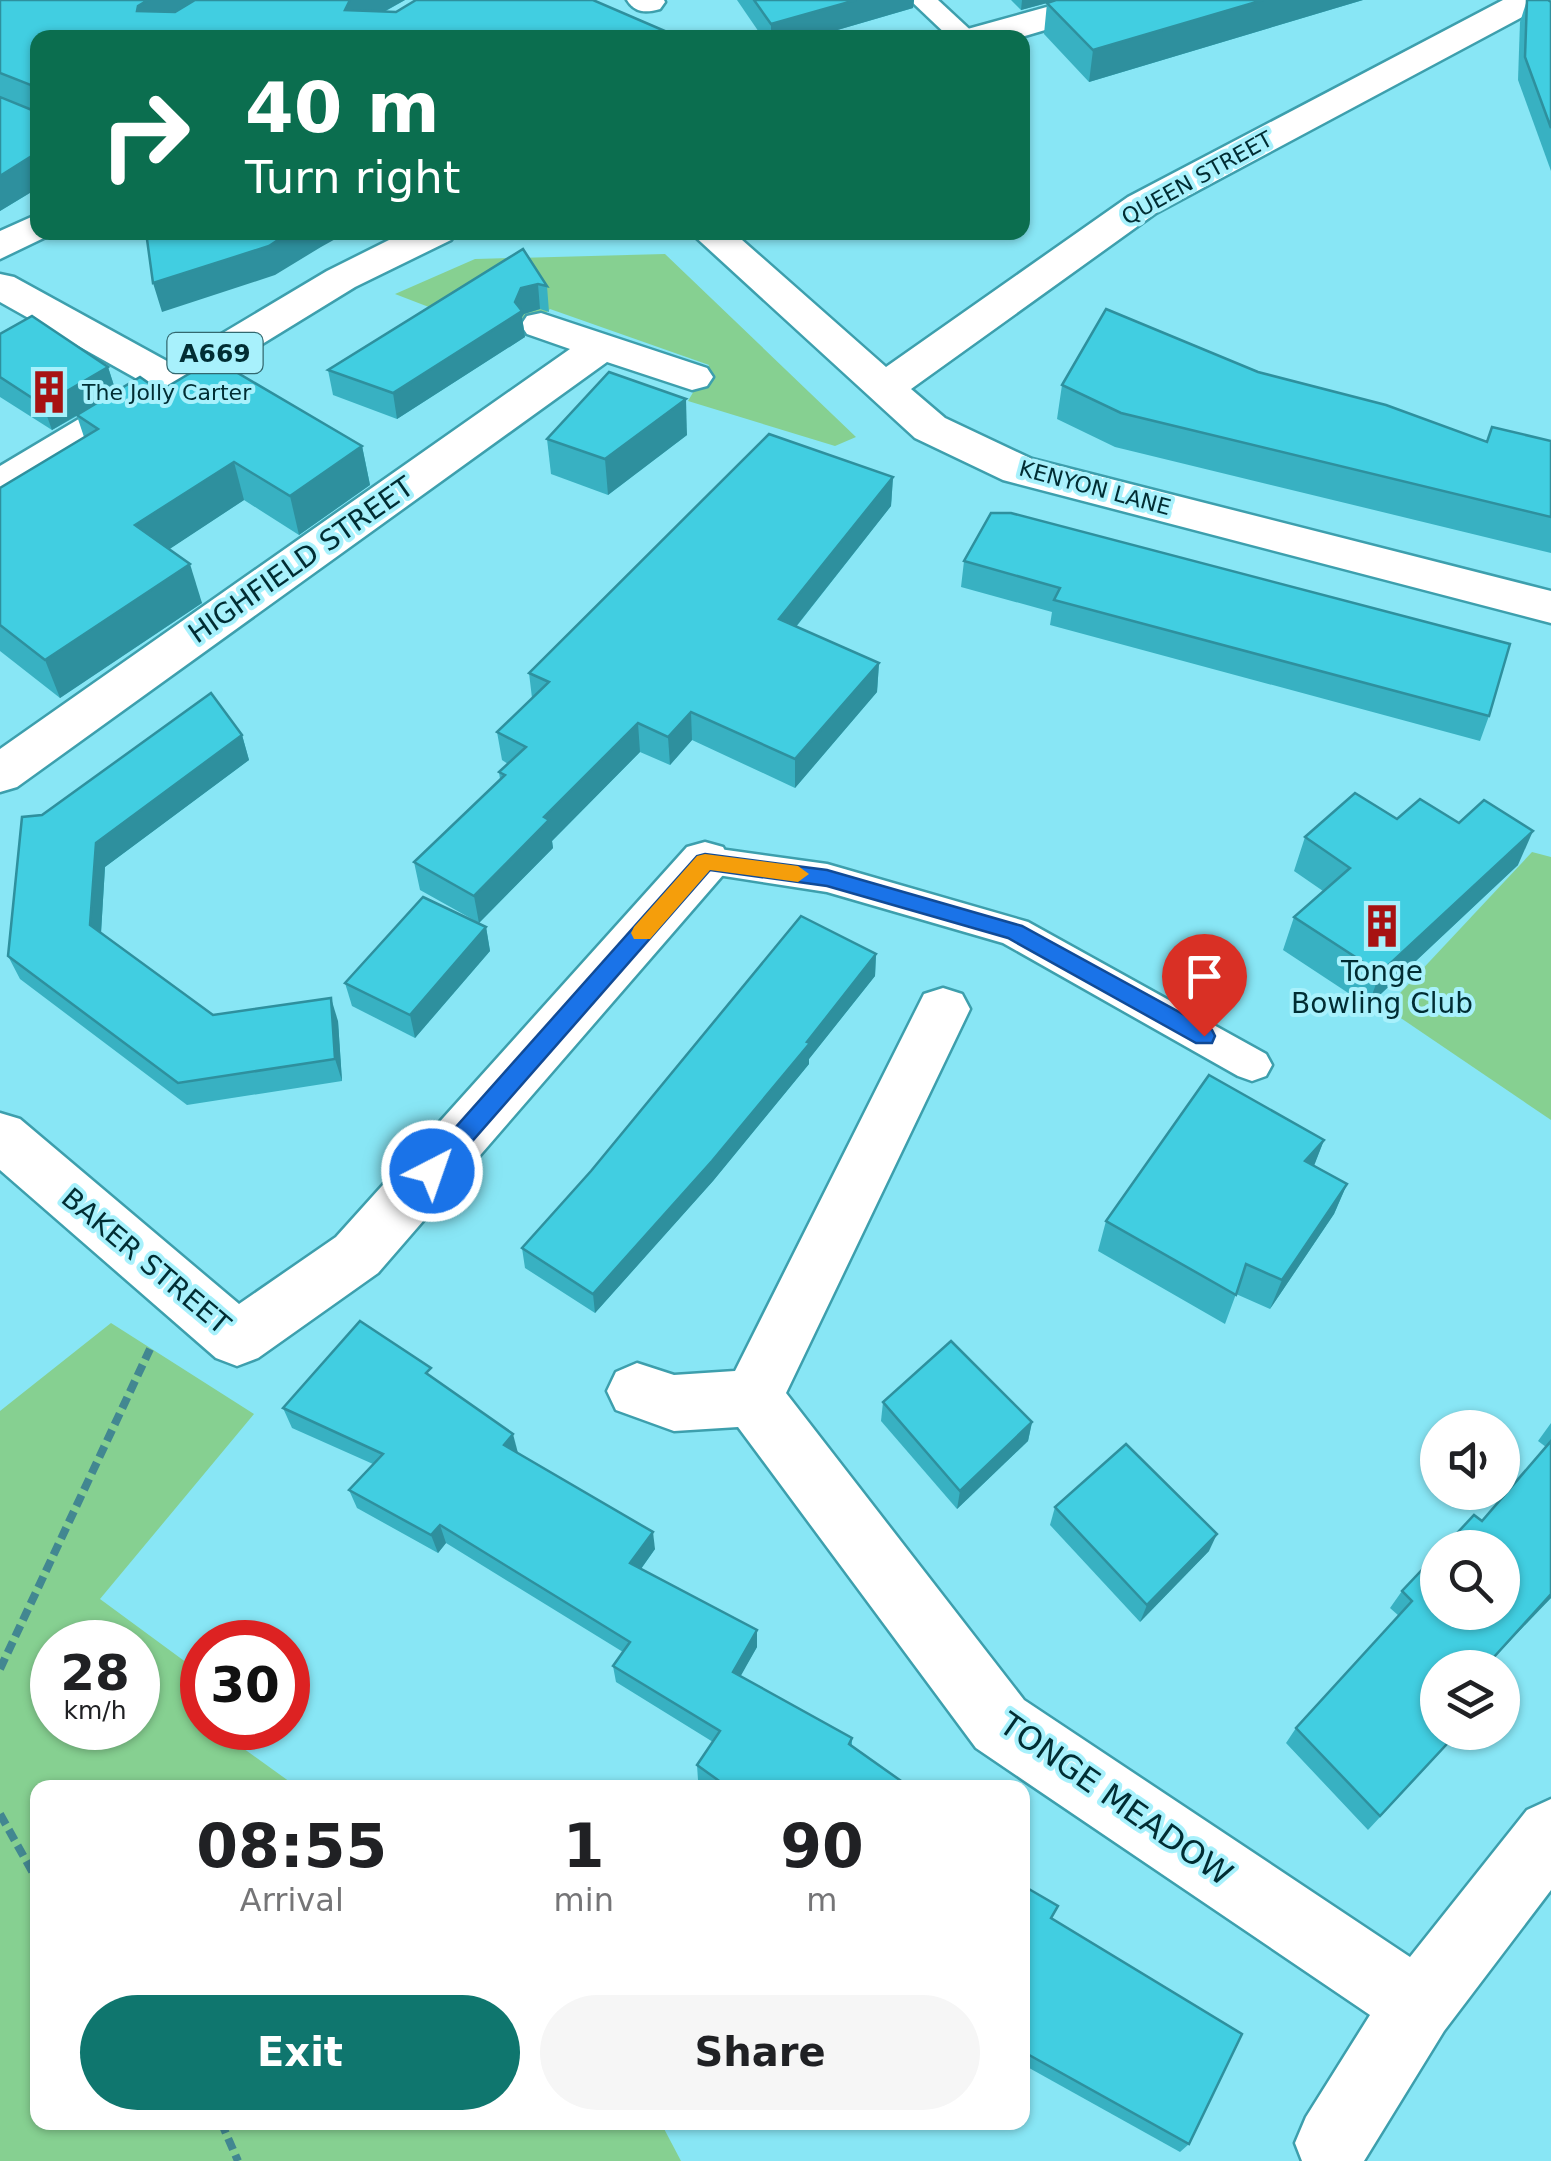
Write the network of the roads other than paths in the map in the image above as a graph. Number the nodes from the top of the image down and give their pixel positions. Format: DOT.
graph roads {
  1 [pos="924,0"];
  2 [pos="1111,0"];
  3 [pos="1530,0"];
  4 [pos="957,30"];
  5 [pos="1006,30"];
  6 [pos="30,230"];
  7 [pos="421,240"];
  8 [pos="718,240"];
  9 [pos="0,246"];
  10 [pos="0,286"];
  11 [pos="541,325"];
  12 [pos="602,346"];
  13 [pos="692,377"];
  14 [pos="170,380"];
  15 [pos="884,388"];
  16 [pos="0,485"];
  17 [pos="1551,607"];
  18 [pos="0,774"];
  19 [pos="705,862"];
  20 [pos="943,1009"];
  21 [pos="1252,1065"];
  22 [pos="0,1136"];
  23 [pos="637,1391"];
  24 [pos="753,1398"];
  25 [pos="1551,1834"];
  26 [pos="1418,2005"];
  27 [pos="1332,2143"];
  1 -- 4 [label="lane"];
  2 -- 5 [label="street"];
  3 -- 15 [label="street, QUEEN STREET"];
  6 -- 9 [label="street"];
  7 -- 14 [label="street, A669"];
  8 -- 15 [label="street, KENYON LANE"];
  10 -- 14 [label="street"];
  11 -- 12 [label="street"];
  12 -- 13 [label="street"];
  12 -- 18 [label="street, HIGHFIELD STREET"];
  14 -- 16 [label="street, A669"];
  15 -- 17 [label="street, KENYON LANE"];
  19 -- 21 [label="lane"];
  19 -- 22 [label="street, BAKER STREET"];
  20 -- 24 [label="street"];
  23 -- 24 [label="street"];
  24 -- 26 [label="street, TONGE MEADOW"];
  25 -- 26 [label="street"];
  26 -- 27 [label="street"];
}
